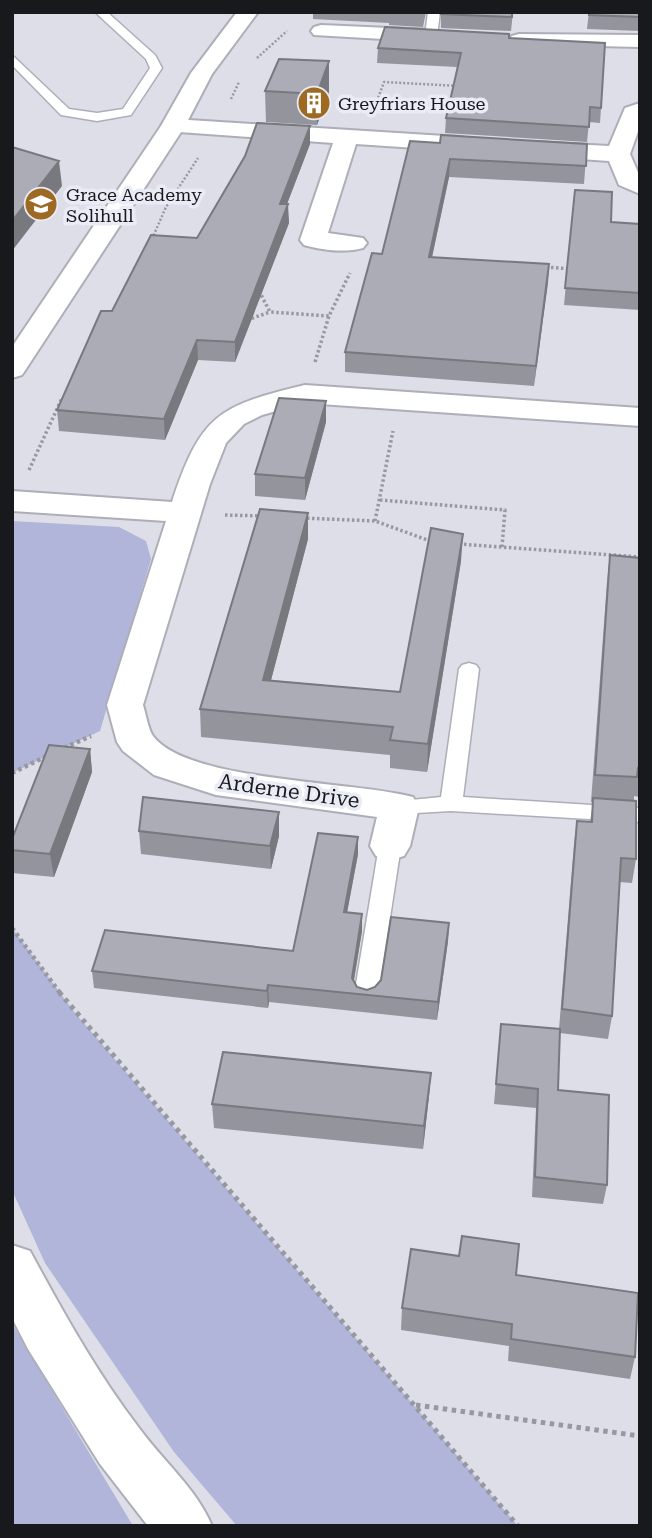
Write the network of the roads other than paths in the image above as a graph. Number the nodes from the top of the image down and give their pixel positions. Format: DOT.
graph roads {
  1 [pos="100,12"];
  2 [pos="248,12"];
  3 [pos="434,12"];
  4 [pos="547,13"];
  5 [pos="321,31"];
  6 [pos="431,36"];
  7 [pos="456,37"];
  8 [pos="494,38"];
  9 [pos="545,41"];
  10 [pos="640,41"];
  11 [pos="12,58"];
  12 [pos="640,110"];
  13 [pos="173,126"];
  14 [pos="355,138"];
  15 [pos="485,146"];
  16 [pos="511,148"];
  17 [pos="618,154"];
  18 [pos="640,187"];
  19 [pos="354,254"];
  20 [pos="12,369"];
  21 [pos="640,417"];
  22 [pos="14,501"];
  23 [pos="185,513"];
  24 [pos="469,669"];
  25 [pos="451,804"];
  26 [pos="399,807"];
  27 [pos="640,815"];
  28 [pos="390,846"];
  29 [pos="366,996"];
  30 [pos="12,1267"];
  31 [pos="184,1526"];
  1 -- 11 [label="lane"];
  2 -- 13 [label="street"];
  3 -- 6 [label="lane"];
  4 -- 9 [label="street"];
  5 -- 6 [label="street"];
  6 -- 7 [label="street"];
  8 -- 9 [label="street"];
  9 -- 10 [label="street"];
  12 -- 17 [label="street"];
  13 -- 14 [label="street"];
  13 -- 20 [label="street"];
  14 -- 15 [label="street"];
  14 -- 19 [label="street"];
  16 -- 17 [label="street"];
  17 -- 18 [label="street"];
  21 -- 23 [label="street, Arderne Drive"];
  22 -- 23 [label="street"];
  23 -- 26 [label="street, Arderne Drive"];
  24 -- 25 [label="lane"];
  25 -- 26 [label="lane"];
  25 -- 27 [label="lane"];
  26 -- 28 [label="street"];
  28 -- 29 [label="lane"];
  30 -- 31 [label="street"];
}
